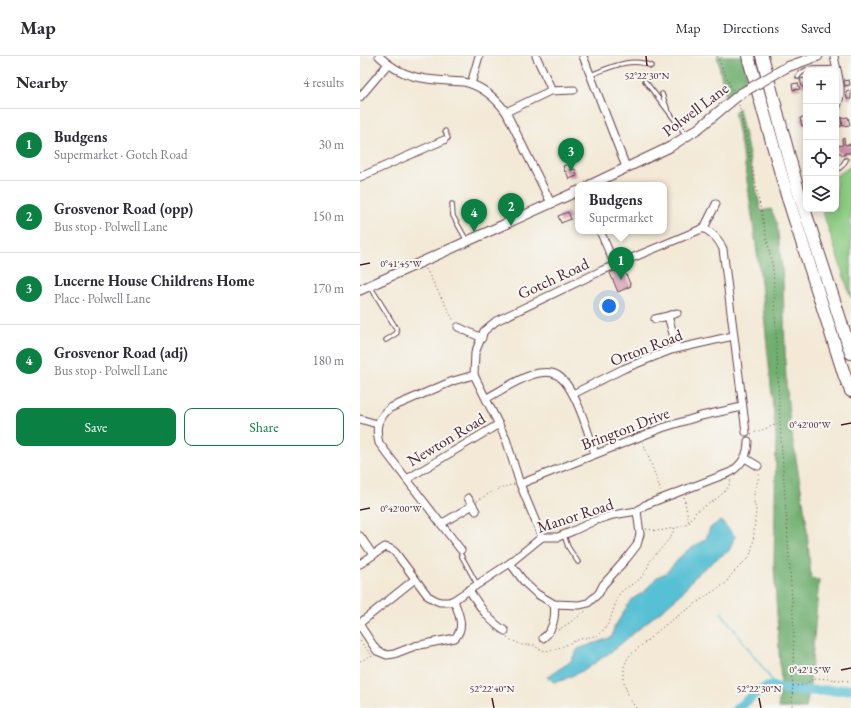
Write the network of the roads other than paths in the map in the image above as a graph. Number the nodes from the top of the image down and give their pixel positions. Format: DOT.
graph roads {
  1 [pos="379,56"];
  2 [pos="478,56"];
  3 [pos="536,56"];
  4 [pos="583,56"];
  5 [pos="748,56"];
  6 [pos="762,56"];
  7 [pos="818,56"];
  8 [pos="834,56"];
  9 [pos="388,64"];
  10 [pos="651,66"];
  11 [pos="836,68"];
  12 [pos="803,72"];
  13 [pos="590,75"];
  14 [pos="798,77"];
  15 [pos="645,81"];
  16 [pos="839,83"];
  17 [pos="471,84"];
  18 [pos="574,90"];
  19 [pos="550,91"];
  20 [pos="662,94"];
  21 [pos="360,97"];
  22 [pos="839,102"];
  23 [pos="667,108"];
  24 [pos="506,112"];
  25 [pos="445,131"];
  26 [pos="687,136"];
  27 [pos="444,140"];
  28 [pos="846,160"];
  29 [pos="626,167"];
  30 [pos="839,168"];
  31 [pos="360,177"];
  32 [pos="596,182"];
  33 [pos="575,192"];
  34 [pos="551,203"];
  35 [pos="452,204"];
  36 [pos="716,204"];
  37 [pos="704,228"];
  38 [pos="601,234"];
  39 [pos="466,241"];
  40 [pos="615,265"];
  41 [pos="370,285"];
  42 [pos="360,290"];
  43 [pos="677,313"];
  44 [pos="668,316"];
  45 [pos="655,319"];
  46 [pos="458,327"];
  47 [pos="733,336"];
  48 [pos="482,338"];
  49 [pos="386,340"];
  50 [pos="677,348"];
  51 [pos="851,353"];
  52 [pos="474,375"];
  53 [pos="851,391"];
  54 [pos="573,394"];
  55 [pos="487,398"];
  56 [pos="742,407"];
  57 [pos="360,419"];
  58 [pos="377,424"];
  59 [pos="499,424"];
  60 [pos="595,454"];
  61 [pos="745,458"];
  62 [pos="758,466"];
  63 [pos="407,479"];
  64 [pos="520,484"];
  65 [pos="468,498"];
  66 [pos="637,511"];
  67 [pos="441,524"];
  68 [pos="564,535"];
  69 [pos="360,536"];
  70 [pos="542,537"];
  71 [pos="461,552"];
  72 [pos="373,555"];
  73 [pos="578,562"];
  74 [pos="510,563"];
  75 [pos="360,564"];
  76 [pos="415,579"];
  77 [pos="477,584"];
  78 [pos="469,590"];
  79 [pos="454,600"];
  80 [pos="554,604"];
  81 [pos="360,623"];
  82 [pos="505,631"];
  83 [pos="544,637"];
  1 -- 9 [label="street"];
  2 -- 17 [label="street"];
  3 -- 19 [label="street"];
  4 -- 13 [label="street"];
  5 -- 53 [label="highway"];
  6 -- 51 [label="highway"];
  7 -- 26 [label="street, Polwell Lane, bridge"];
  8 -- 11 [label="street"];
  9 -- 17 [label="street"];
  9 -- 21 [label="street"];
  10 -- 13 [label="lane"];
  12 -- 14 [label="lane"];
  13 -- 29 [label="street"];
  15 -- 23 [label="lane"];
  16 -- 22 [label="street"];
  17 -- 24 [label="street"];
  18 -- 19 [label="street"];
  19 -- 24 [label="street"];
  20 -- 23 [label="lane"];
  23 -- 26 [label="lane"];
  24 -- 34 [label="street"];
  25 -- 27 [label="lane"];
  26 -- 29 [label="street, Polwell Lane"];
  27 -- 31 [label="street"];
  28 -- 30 [label="lane"];
  29 -- 32 [label="street, Polwell Lane"];
  33 -- 34 [label="street"];
  34 -- 39 [label="street"];
  35 -- 39 [label="lane"];
  36 -- 37 [label="street"];
  37 -- 40 [label="street, Gotch Road"];
  37 -- 47 [label="street"];
  38 -- 40 [label="street"];
  39 -- 41 [label="street"];
  40 -- 48 [label="street, Gotch Road"];
  41 -- 42 [label="street"];
  41 -- 49 [label="lane"];
  43 -- 44 [label="street"];
  44 -- 45 [label="street"];
  44 -- 50 [label="street"];
  46 -- 48 [label="street"];
  47 -- 50 [label="street, Orton Road"];
  47 -- 56 [label="street"];
  48 -- 52 [label="street, Gotch Road"];
  50 -- 54 [label="street, Orton Road"];
  52 -- 55 [label="street"];
  52 -- 58 [label="street"];
  54 -- 55 [label="street"];
  54 -- 60 [label="street"];
  55 -- 59 [label="street"];
  56 -- 60 [label="street, Brington Drive"];
  56 -- 61 [label="street"];
  57 -- 58 [label="street"];
  58 -- 63 [label="street"];
  59 -- 63 [label="street, Newton Road"];
  59 -- 64 [label="street"];
  60 -- 64 [label="street, Brington Drive"];
  61 -- 62 [label="street"];
  61 -- 66 [label="street, Manor Road"];
  63 -- 67 [label="street"];
  64 -- 70 [label="street"];
  65 -- 67 [label="street"];
  66 -- 68 [label="street, Manor Road"];
  66 -- 80 [label="street"];
  67 -- 71 [label="street"];
  68 -- 70 [label="street, Manor Road"];
  68 -- 73 [label="lane"];
  69 -- 72 [label="street"];
  70 -- 74 [label="street, Manor Road"];
  71 -- 77 [label="lane"];
  72 -- 75 [label="street"];
  72 -- 76 [label="street"];
  74 -- 77 [label="street, Manor Road"];
  74 -- 80 [label="street"];
  76 -- 79 [label="street"];
  76 -- 81 [label="street"];
  77 -- 78 [label="street, Manor Road"];
  78 -- 79 [label="street, Manor Road"];
  78 -- 82 [label="street"];
  79 -- 81 [label="street"];
  80 -- 83 [label="street"];
}
